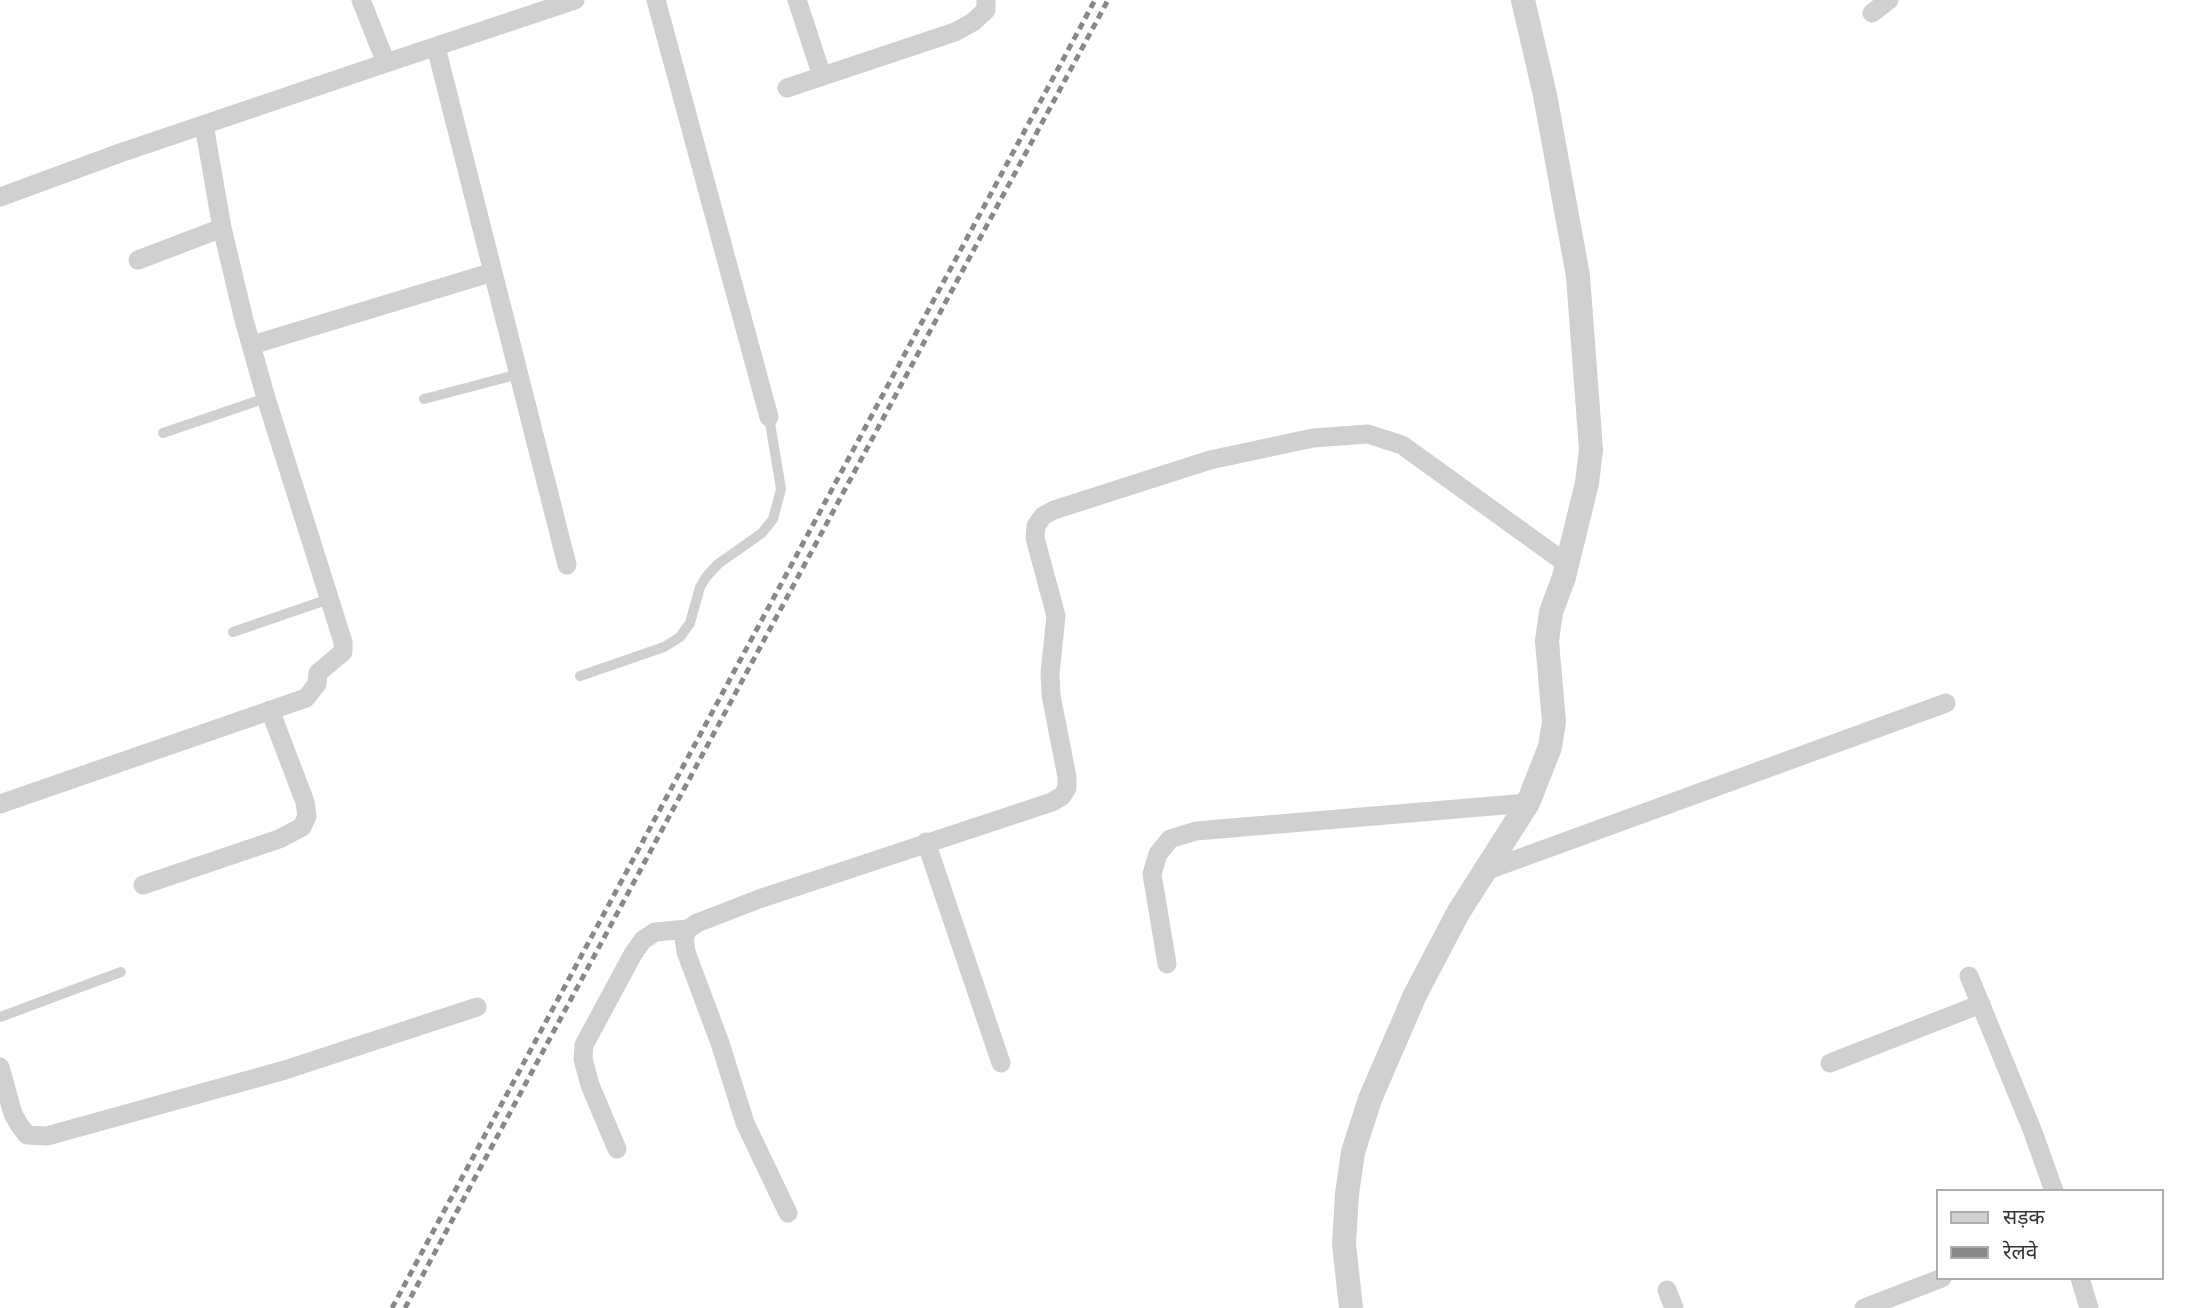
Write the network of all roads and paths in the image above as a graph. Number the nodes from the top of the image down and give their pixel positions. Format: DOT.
graph roads {
  1 [pos="361,0"];
  2 [pos="656,0"];
  3 [pos="797,0"];
  4 [pos="986,0"];
  5 [pos="1523,0"];
  6 [pos="1889,0"];
  7 [pos="564,2"];
  8 [pos="1872,13"];
  9 [pos="436,47"];
  10 [pos="386,63"];
  11 [pos="822,76"];
  12 [pos="787,88"];
  13 [pos="204,125"];
  14 [pos="0,197"];
  15 [pos="222,228"];
  16 [pos="138,260"];
  17 [pos="493,272"];
  18 [pos="252,345"];
  19 [pos="519,374"];
  20 [pos="266,398"];
  21 [pos="424,398"];
  22 [pos="769,417"];
  23 [pos="163,433"];
  24 [pos="1567,564"];
  25 [pos="567,565"];
  26 [pos="329,599"];
  27 [pos="233,632"];
  28 [pos="580,676"];
  29 [pos="1946,703"];
  30 [pos="270,710"];
  31 [pos="1528,803"];
  32 [pos="0,804"];
  33 [pos="926,842"];
  34 [pos="1485,871"];
  35 [pos="143,885"];
  36 [pos="688,929"];
  37 [pos="1167,964"];
  38 [pos="121,972"];
  39 [pos="1969,976"];
  40 [pos="1981,1004"];
  41 [pos="477,1007"];
  42 [pos="0,1017"];
  43 [pos="1001,1063"];
  44 [pos="1830,1063"];
  45 [pos="0,1067"];
  46 [pos="617,1149"];
  47 [pos="2053,1189"];
  48 [pos="788,1213"];
  49 [pos="1937,1280"];
  50 [pos="2081,1280"];
  51 [pos="1351,1308"];
  52 [pos="1864,1308"];
  53 [pos="2089,1308"];
  1 -- 10 [label="street"];
  2 -- 22 [label="street"];
  3 -- 11 [label="street"];
  4 -- 11 [label="street"];
  5 -- 24 [label="street"];
  6 -- 8 [label="street"];
  7 -- 9 [label="street"];
  9 -- 10 [label="street"];
  9 -- 17 [label="street"];
  10 -- 13 [label="street"];
  11 -- 12 [label="street"];
  13 -- 14 [label="street"];
  13 -- 15 [label="street"];
  15 -- 16 [label="street"];
  15 -- 18 [label="street"];
  17 -- 18 [label="street"];
  17 -- 19 [label="street"];
  18 -- 20 [label="street"];
  19 -- 21 [label="lane"];
  19 -- 25 [label="street"];
  20 -- 23 [label="lane"];
  20 -- 26 [label="street"];
  22 -- 28 [label="lane"];
  24 -- 31 [label="street"];
  24 -- 33 [label="street"];
  26 -- 27 [label="lane"];
  26 -- 30 [label="street"];
  29 -- 34 [label="street"];
  30 -- 32 [label="street"];
  30 -- 35 [label="street"];
  31 -- 34 [label="street"];
  31 -- 37 [label="street"];
  33 -- 36 [label="street"];
  33 -- 43 [label="street"];
  34 -- 51 [label="street"];
  36 -- 46 [label="street"];
  36 -- 48 [label="street"];
  38 -- 42 [label="lane"];
  39 -- 40 [label="street"];
  40 -- 44 [label="street"];
  40 -- 47 [label="street"];
  41 -- 45 [label="street"];
  49 -- 52 [label="street"];
  50 -- 53 [label="street"];
}
